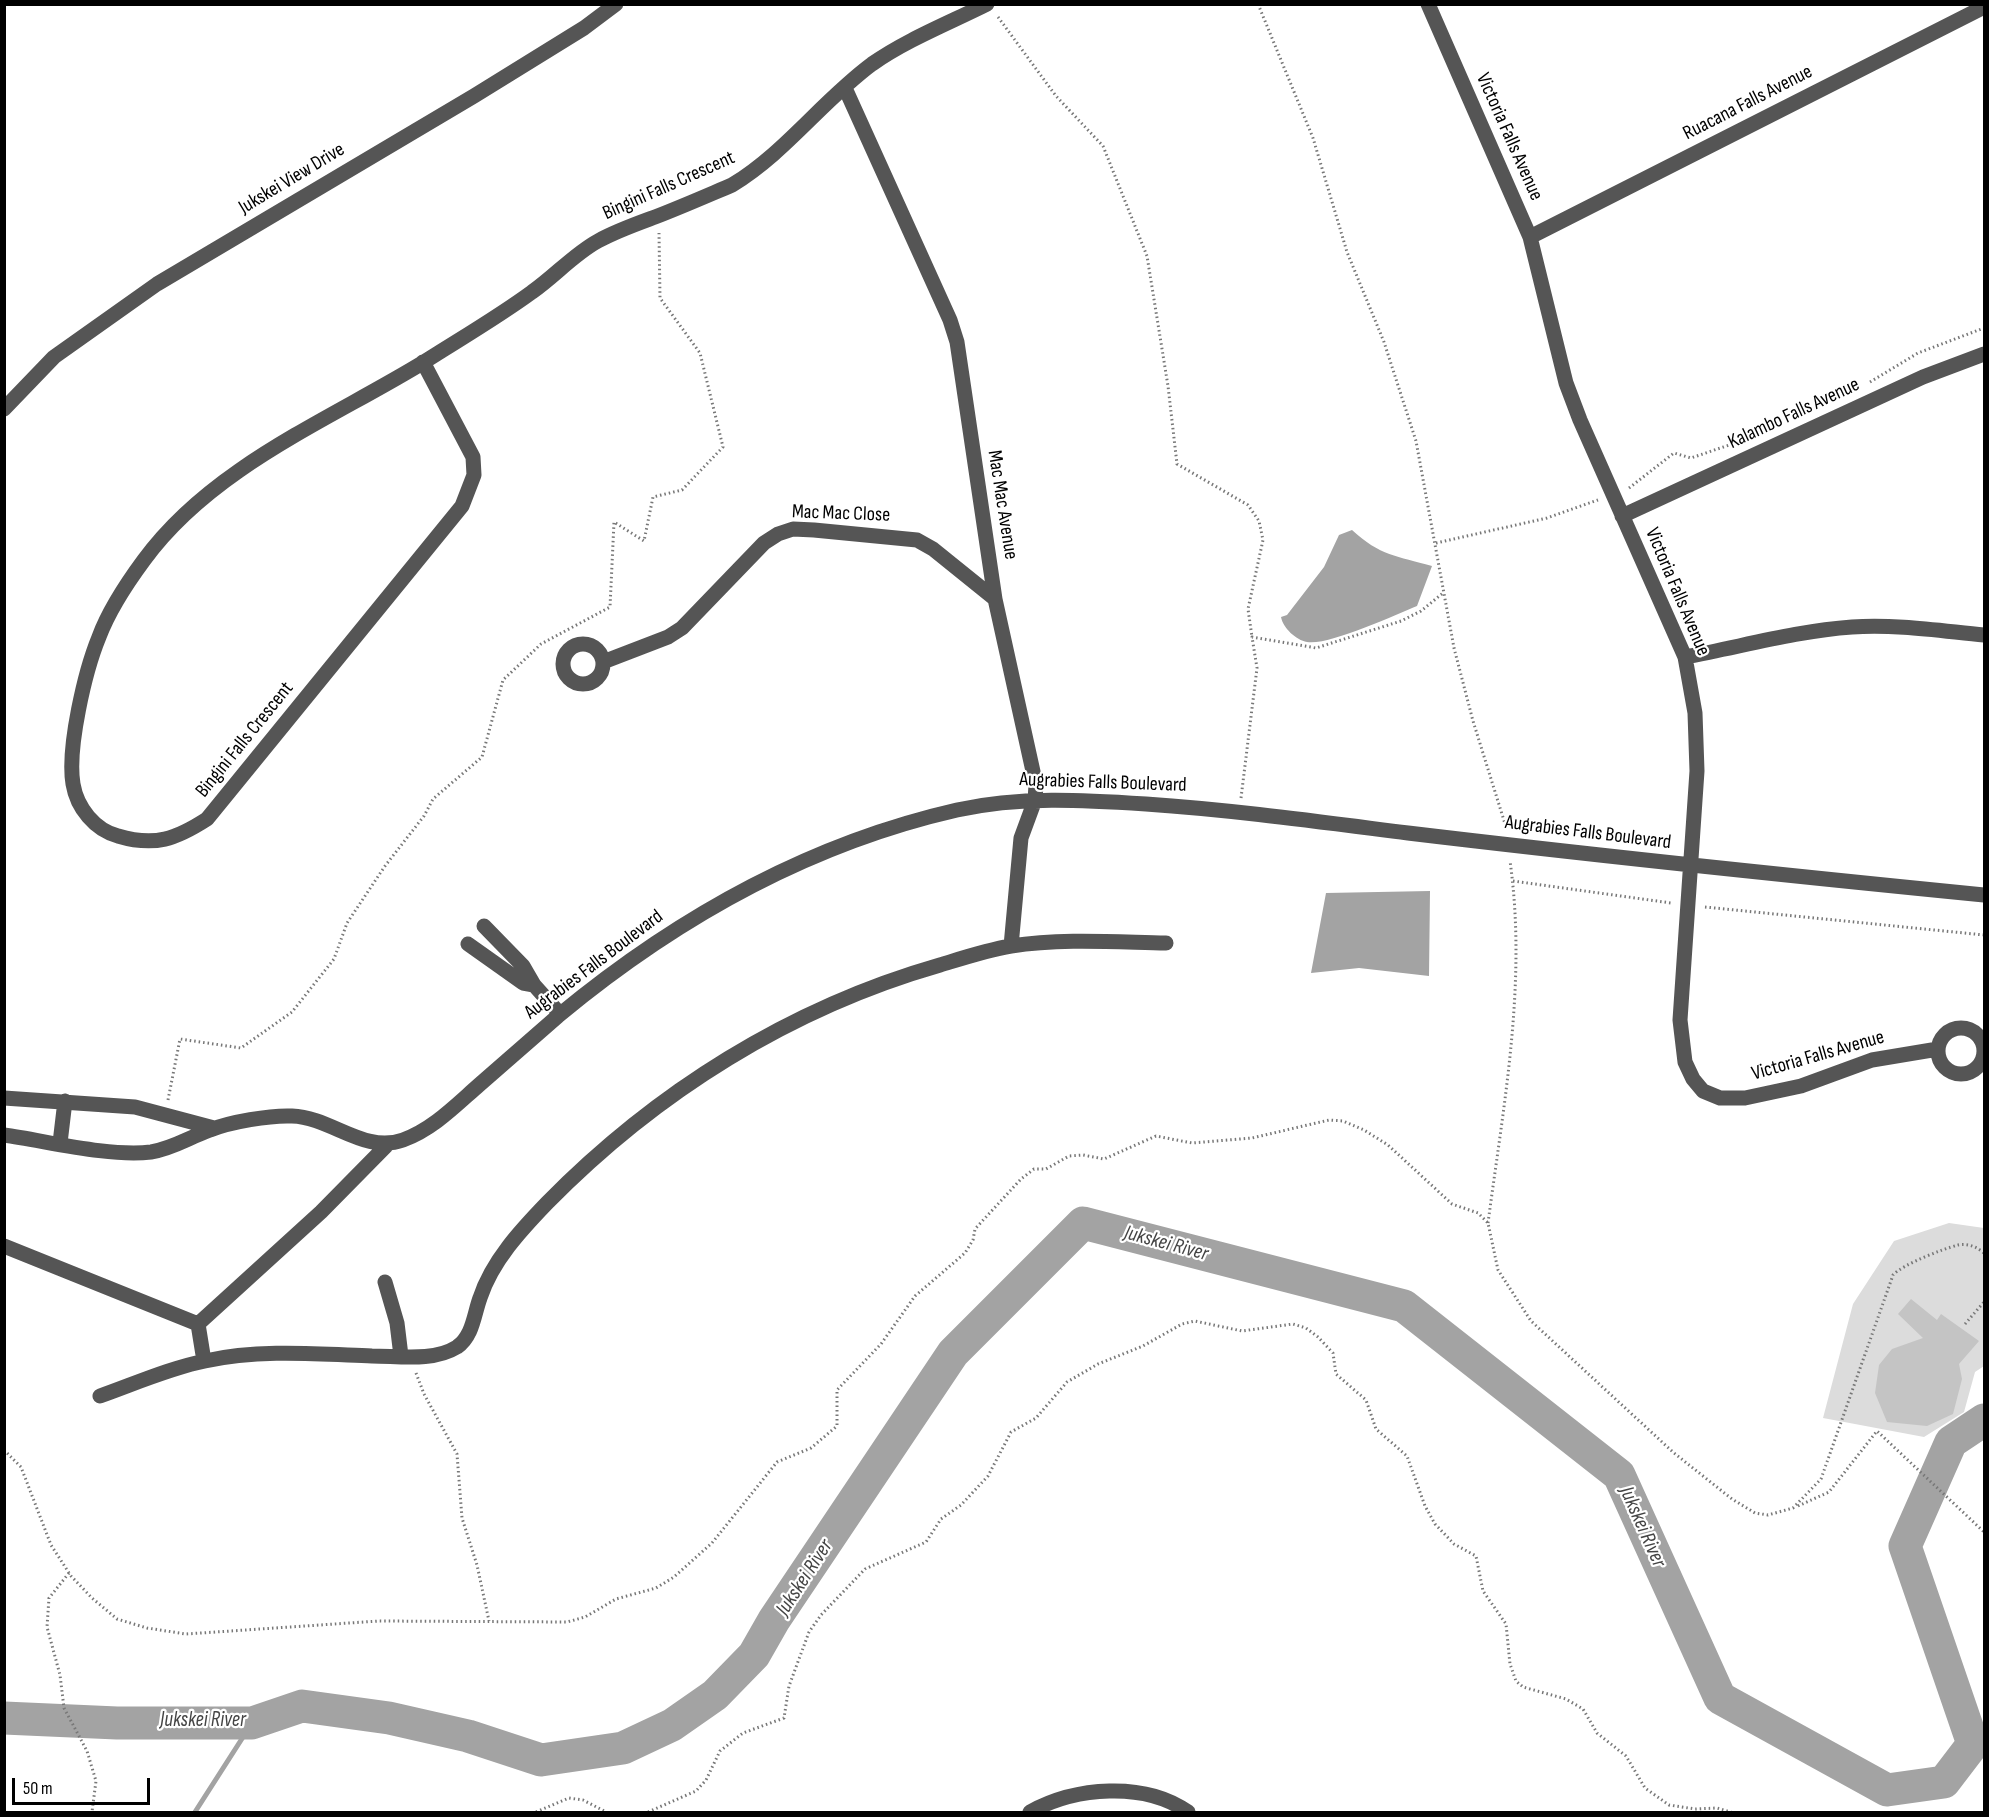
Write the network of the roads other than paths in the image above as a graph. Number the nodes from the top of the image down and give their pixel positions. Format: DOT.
graph roads {
  1 [pos="616,4"];
  2 [pos="1428,4"];
  3 [pos="1984,7"];
  4 [pos="991,9"];
  5 [pos="844,88"];
  6 [pos="1530,237"];
  7 [pos="1984,354"];
  8 [pos="423,362"];
  9 [pos="4,409"];
  10 [pos="1622,516"];
  11 [pos="995,599"];
  12 [pos="1984,636"];
  13 [pos="1685,657"];
  14 [pos="603,662"];
  15 [pos="1035,800"];
  16 [pos="1689,866"];
  17 [pos="1984,895"];
  18 [pos="484,926"];
  19 [pos="1166,943"];
  20 [pos="468,944"];
  21 [pos="1011,946"];
  22 [pos="534,985"];
  23 [pos="560,1014"];
  24 [pos="1938,1049"];
  25 [pos="4,1098"];
  26 [pos="65,1101"];
  27 [pos="214,1128"];
  28 [pos="4,1135"];
  29 [pos="60,1143"];
  30 [pos="387,1145"];
  31 [pos="4,1246"];
  32 [pos="385,1282"];
  33 [pos="198,1324"];
  34 [pos="405,1357"];
  35 [pos="204,1361"];
  36 [pos="100,1396"];
  37 [pos="1030,1812"];
  38 [pos="1188,1812"];
  1 -- 9 [label="street, Jukskei View Drive"];
  2 -- 6 [label="street, Victoria Falls Avenue"];
  3 -- 6 [label="street, Ruacana Falls Avenue"];
  4 -- 5 [label="street, Bingini Falls Crescent"];
  5 -- 8 [label="street, Bingini Falls Crescent"];
  5 -- 11 [label="street, Mac Mac Avenue"];
  6 -- 10 [label="street, Victoria Falls Avenue"];
  7 -- 10 [label="street, Kalambo Falls Avenue"];
  8 -- 8 [label="street, Bingini Falls Crescent"];
  10 -- 13 [label="street, Victoria Falls Avenue"];
  11 -- 14 [label="street, Mac Mac Close"];
  11 -- 15 [label="street, Mac Mac Avenue"];
  12 -- 13 [label="street"];
  13 -- 16 [label="street, Victoria Falls Avenue"];
  15 -- 16 [label="street, Augrabies Falls Boulevard"];
  15 -- 21 [label="street, Mac Mac Avenue"];
  15 -- 23 [label="street, Augrabies Falls Boulevard"];
  16 -- 17 [label="street, Augrabies Falls Boulevard"];
  16 -- 24 [label="street, Victoria Falls Avenue"];
  18 -- 22 [label="street"];
  19 -- 21 [label="street"];
  20 -- 22 [label="street"];
  21 -- 34 [label="street"];
  22 -- 23 [label="street"];
  23 -- 30 [label="street, Augrabies Falls Boulevard"];
  25 -- 26 [label="street"];
  26 -- 27 [label="street"];
  26 -- 29 [label="street"];
  27 -- 29 [label="street"];
  27 -- 30 [label="street"];
  28 -- 29 [label="street"];
  30 -- 33 [label="street"];
  31 -- 33 [label="street"];
  32 -- 34 [label="street"];
  33 -- 35 [label="street"];
  34 -- 35 [label="street"];
  35 -- 36 [label="street"];
  37 -- 38 [label="street"];
}
